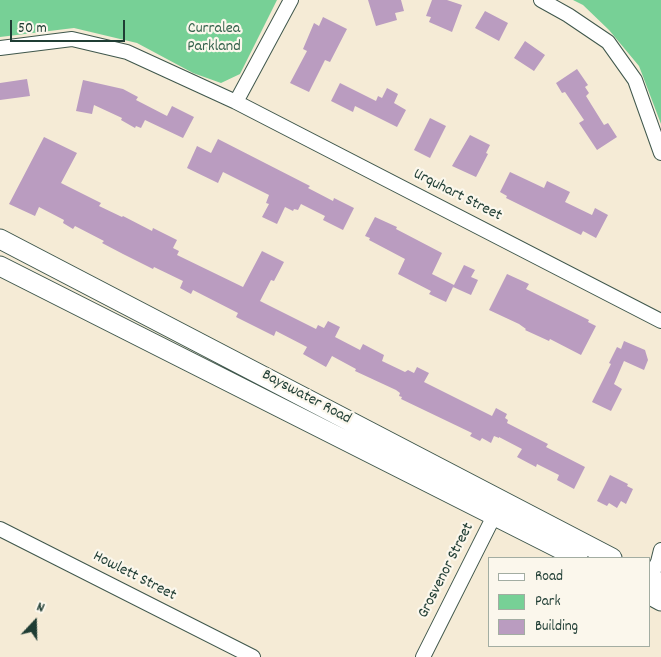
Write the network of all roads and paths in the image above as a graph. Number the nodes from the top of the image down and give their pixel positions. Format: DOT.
graph roads {
  1 [pos="290,0"];
  2 [pos="541,0"];
  3 [pos="0,48"];
  4 [pos="236,102"];
  5 [pos="661,153"];
  6 [pos="0,239"];
  7 [pos="0,266"];
  8 [pos="661,321"];
  9 [pos="498,508"];
  10 [pos="0,529"];
  11 [pos="661,550"];
  12 [pos="576,557"];
  13 [pos="610,557"];
  14 [pos="651,575"];
  15 [pos="253,657"];
  16 [pos="423,657"];
  1 -- 4 [label="street"];
  2 -- 5 [label="street"];
  3 -- 4 [label="street, Urquhart Street"];
  4 -- 8 [label="street, Urquhart Street"];
  6 -- 9 [label="main road, Bayswater Road"];
  7 -- 9 [label="main road, Bayswater Road"];
  9 -- 12 [label="main road, Bayswater Road"];
  9 -- 13 [label="main road, Bayswater Road"];
  9 -- 16 [label="street, Grosvenor Street"];
  10 -- 15 [label="street, Howlett Street"];
  11 -- 14 [label="street"];
}
